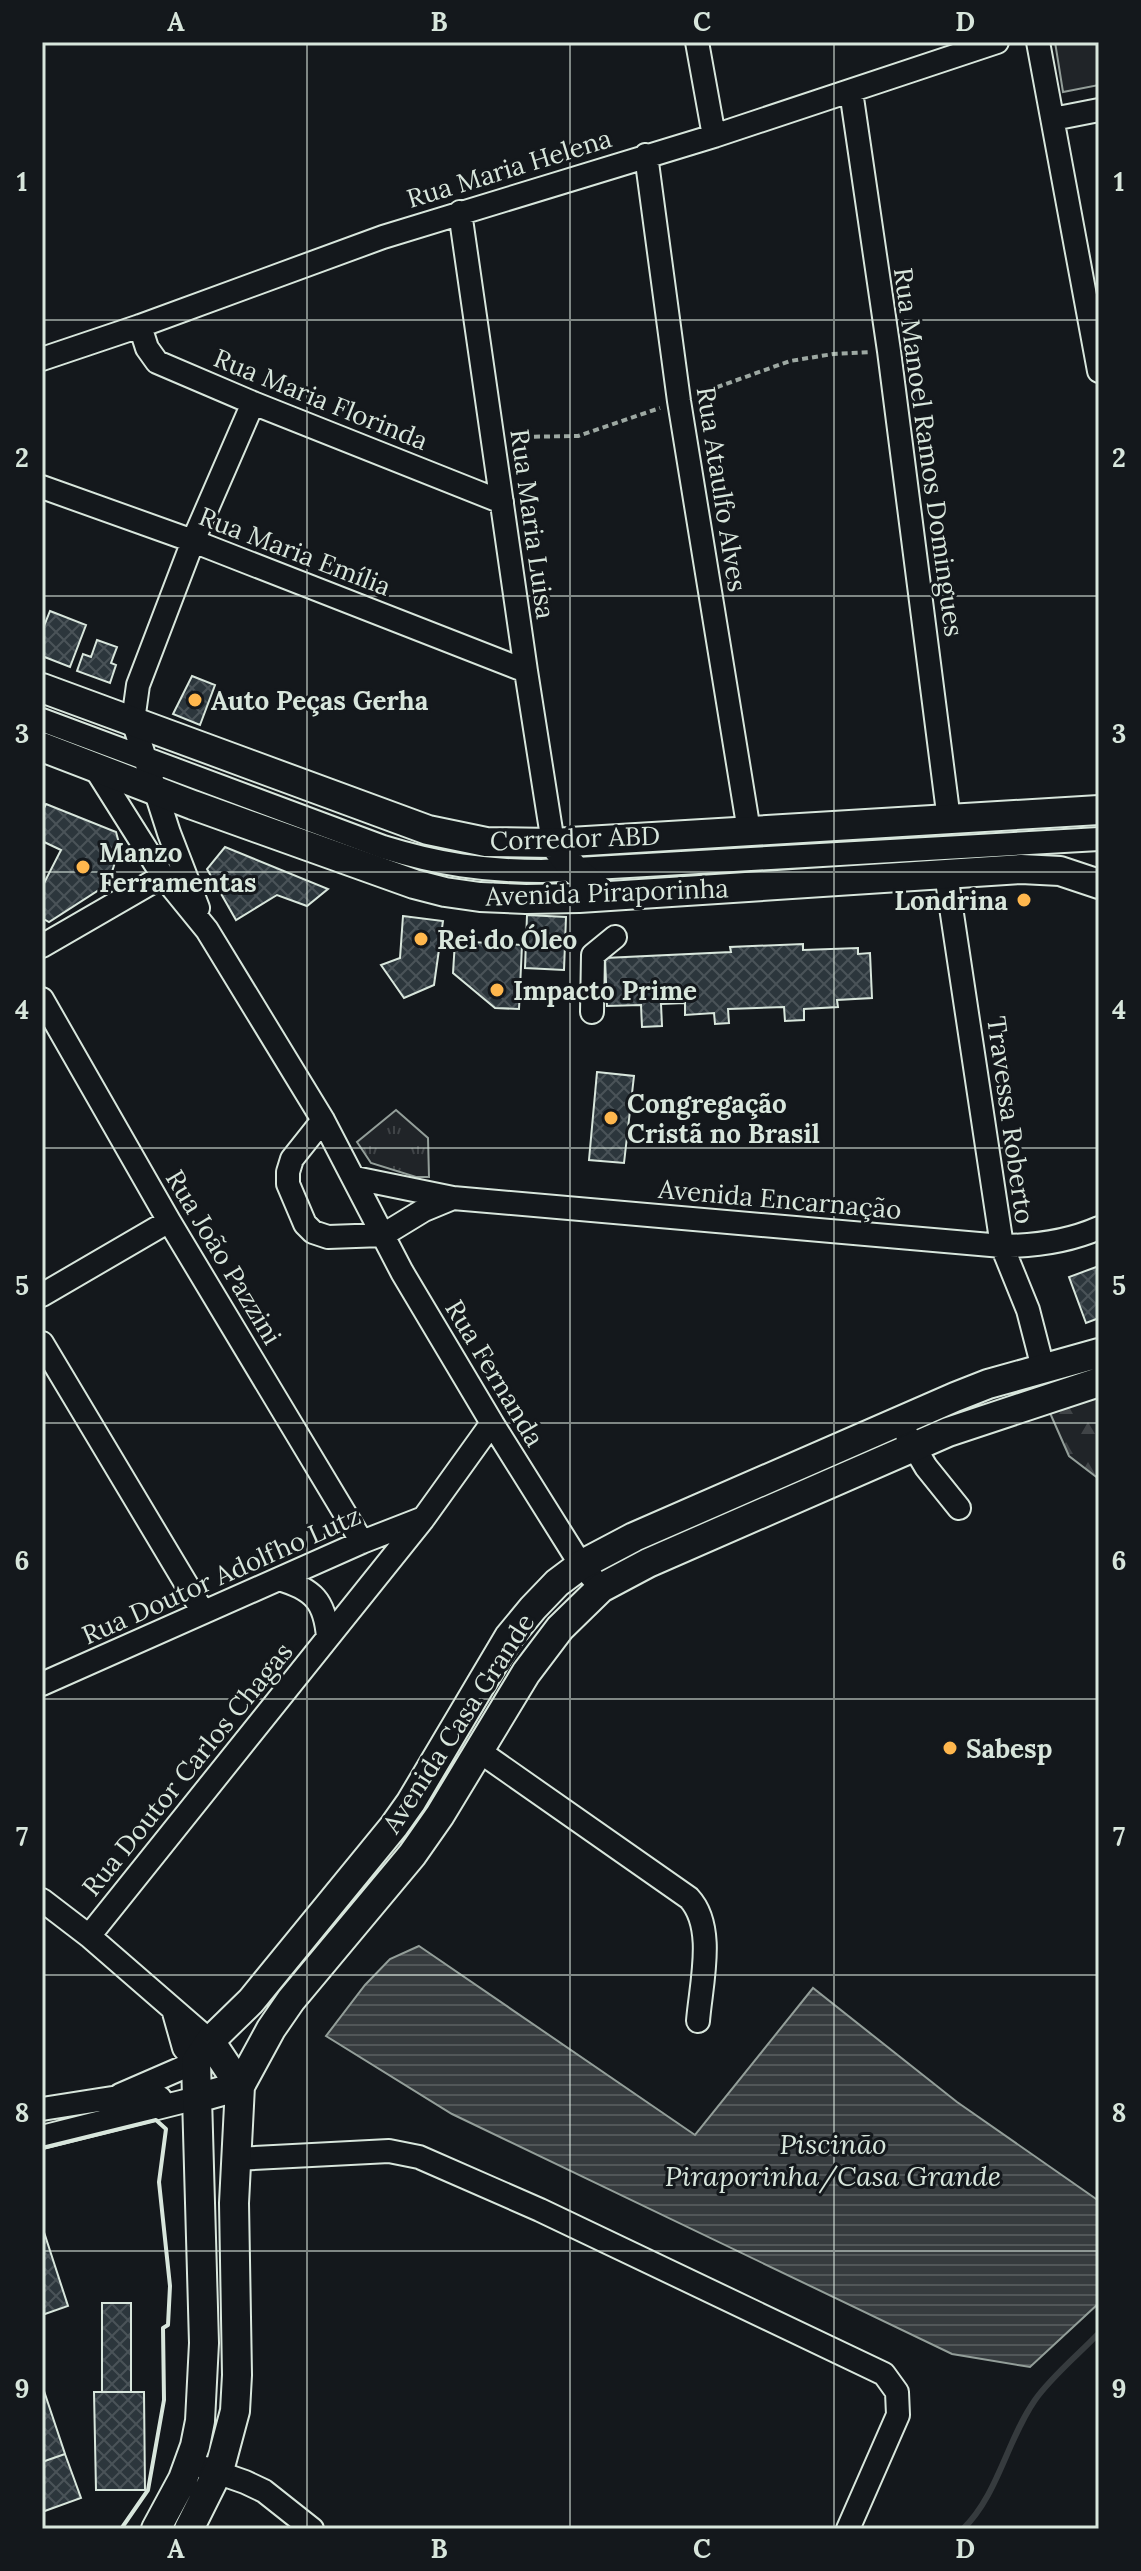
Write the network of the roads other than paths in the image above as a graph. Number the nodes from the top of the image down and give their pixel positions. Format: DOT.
graph roads {
  1 [pos="697,42"];
  2 [pos="997,42"];
  3 [pos="1038,42"];
  4 [pos="851,91"];
  5 [pos="1099,110"];
  6 [pos="1053,119"];
  7 [pos="714,136"];
  8 [pos="646,155"];
  9 [pos="460,212"];
  10 [pos="140,326"];
  11 [pos="42,359"];
  12 [pos="1099,371"];
  13 [pos="253,403"];
  14 [pos="42,487"];
  15 [pos="502,502"];
  16 [pos="193,541"];
  17 [pos="526,671"];
  18 [pos="42,688"];
  19 [pos="42,720"];
  20 [pos="133,721"];
  21 [pos="42,747"];
  22 [pos="143,759"];
  23 [pos="95,768"];
  24 [pos="154,790"];
  25 [pos="1099,810"];
  26 [pos="949,820"];
  27 [pos="749,831"];
  28 [pos="1095,840"];
  29 [pos="553,843"];
  30 [pos="574,869"];
  31 [pos="946,874"];
  32 [pos="163,876"];
  33 [pos="1099,884"];
  34 [pos="605,896"];
  35 [pos="207,930"];
  36 [pos="615,937"];
  37 [pos="42,946"];
  38 [pos="42,999"];
  39 [pos="592,1012"];
  40 [pos="323,1120"];
  41 [pos="355,1178"];
  42 [pos="453,1198"];
  43 [pos="169,1221"];
  44 [pos="1099,1228"];
  45 [pos="383,1235"];
  46 [pos="1002,1246"];
  47 [pos="42,1295"];
  48 [pos="42,1343"];
  49 [pos="1099,1353"];
  50 [pos="1043,1368"];
  51 [pos="1099,1382"];
  52 [pos="900,1421"];
  53 [pos="492,1423"];
  54 [pos="913,1447"];
  55 [pos="959,1508"];
  56 [pos="423,1519"];
  57 [pos="362,1542"];
  58 [pos="581,1565"];
  59 [pos="279,1579"];
  60 [pos="601,1588"];
  61 [pos="203,1612"];
  62 [pos="328,1637"];
  63 [pos="43,1681"];
  64 [pos="479,1751"];
  65 [pos="42,1900"];
  66 [pos="89,1936"];
  67 [pos="698,2021"];
  68 [pos="203,2052"];
  69 [pos="240,2086"];
  70 [pos="112,2098"];
  71 [pos="197,2098"];
  72 [pos="43,2107"];
  73 [pos="42,2137"];
  74 [pos="235,2159"];
  75 [pos="189,2463"];
  76 [pos="218,2472"];
  77 [pos="156,2529"];
  78 [pos="189,2529"];
  79 [pos="312,2529"];
  80 [pos="848,2529"];
  1 -- 7 [label="street"];
  2 -- 4 [label="street, Rua Maria Helena"];
  3 -- 6 [label="street"];
  4 -- 7 [label="street, Rua Maria Helena"];
  4 -- 26 [label="street, Rua Manoel Ramos Domingues"];
  5 -- 6 [label="street"];
  6 -- 12 [label="street"];
  7 -- 8 [label="street, Rua Maria Helena"];
  8 -- 9 [label="street, Rua Maria Helena"];
  8 -- 27 [label="street, Rua Ataulfo Alves"];
  9 -- 10 [label="street, Rua Maria Helena"];
  9 -- 15 [label="street, Rua Maria Luisa"];
  10 -- 11 [label="street, Rua Maria Helena"];
  10 -- 13 [label="street, Rua Maria Florinda"];
  13 -- 15 [label="street, Rua Maria Florinda"];
  13 -- 16 [label="street"];
  14 -- 16 [label="street, Rua Maria Emília"];
  15 -- 17 [label="street, Rua Maria Luisa"];
  16 -- 17 [label="street, Rua Maria Emília"];
  16 -- 20 [label="street"];
  17 -- 29 [label="street, Rua Maria Luisa"];
  18 -- 20 [label="main road, Avenida Piraporinha"];
  19 -- 22 [label="street, Corredor ABD"];
  20 -- 22 [label="street"];
  20 -- 29 [label="main road, Avenida Piraporinha"];
  21 -- 23 [label="main road, Avenida Piraporinha"];
  22 -- 24 [label="street"];
  22 -- 30 [label="street, Corredor ABD"];
  23 -- 24 [label="main road, Avenida Piraporinha"];
  23 -- 32 [label="street"];
  24 -- 34 [label="main road, Avenida Piraporinha"];
  24 -- 35 [label="street"];
  25 -- 26 [label="main road, Avenida Piraporinha"];
  26 -- 27 [label="main road, Avenida Piraporinha"];
  27 -- 29 [label="main road, Avenida Piraporinha"];
  28 -- 30 [label="street, Corredor ABD"];
  29 -- 30 [label="main road"];
  30 -- 34 [label="main road"];
  31 -- 33 [label="main road, Avenida Piraporinha"];
  31 -- 34 [label="main road, Avenida Piraporinha"];
  31 -- 46 [label="street, Travessa Roberto"];
  32 -- 35 [label="street"];
  32 -- 37 [label="street"];
  35 -- 40 [label="street"];
  36 -- 39 [label="street"];
  38 -- 43 [label="street, Rua João Pazzini"];
  40 -- 41 [label="street"];
  40 -- 45 [label="street, Avenida Encarnação"];
  41 -- 42 [label="street, Avenida Encarnação"];
  41 -- 45 [label="street, Rua Fernanda"];
  42 -- 45 [label="street, Avenida Encarnação"];
  42 -- 46 [label="street, Avenida Encarnação"];
  43 -- 47 [label="street"];
  43 -- 57 [label="street, Rua João Pazzini"];
  44 -- 46 [label="street, Avenida Encarnação"];
  45 -- 53 [label="street, Rua Fernanda"];
  46 -- 50 [label="street, Travessa Roberto"];
  48 -- 61 [label="street"];
  49 -- 50 [label="main road, Avenida Casa Grande"];
  50 -- 52 [label="main road, Avenida Casa Grande"];
  51 -- 54 [label="main road, Avenida Casa Grande"];
  52 -- 54 [label="street"];
  52 -- 58 [label="main road, Avenida Casa Grande"];
  53 -- 56 [label="street, Rua Doutor Carlos Chagas"];
  53 -- 58 [label="street, Rua Fernanda"];
  54 -- 55 [label="street"];
  54 -- 60 [label="main road, Avenida Casa Grande"];
  56 -- 57 [label="street, Rua Doutor Adolfho Lutz"];
  56 -- 62 [label="street, Rua Doutor Carlos Chagas"];
  57 -- 59 [label="street, Rua Doutor Adolfho Lutz"];
  58 -- 60 [label="street, Rua Fernanda"];
  58 -- 68 [label="main road, Avenida Casa Grande"];
  59 -- 61 [label="street, Rua Doutor Adolfho Lutz"];
  59 -- 62 [label="street, Rua Doutor Carlos Chagas"];
  60 -- 64 [label="main road, Avenida Casa Grande"];
  61 -- 63 [label="street, Rua Doutor Adolfho Lutz"];
  62 -- 66 [label="street, Rua Doutor Carlos Chagas"];
  64 -- 67 [label="street"];
  64 -- 69 [label="main road, Avenida Casa Grande"];
  65 -- 66 [label="street"];
  66 -- 68 [label="street"];
  68 -- 69 [label="main road"];
  68 -- 70 [label="street"];
  68 -- 71 [label="main road"];
  69 -- 71 [label="main road"];
  69 -- 74 [label="main road, Avenida Casa Grande"];
  70 -- 71 [label="street"];
  70 -- 72 [label="street"];
  71 -- 73 [label="street"];
  71 -- 75 [label="main road"];
  74 -- 76 [label="main road, Avenida Casa Grande"];
  74 -- 80 [label="street"];
  75 -- 76 [label="street"];
  75 -- 77 [label="main road"];
  76 -- 78 [label="main road, Avenida Casa Grande"];
  76 -- 79 [label="street"];
}
